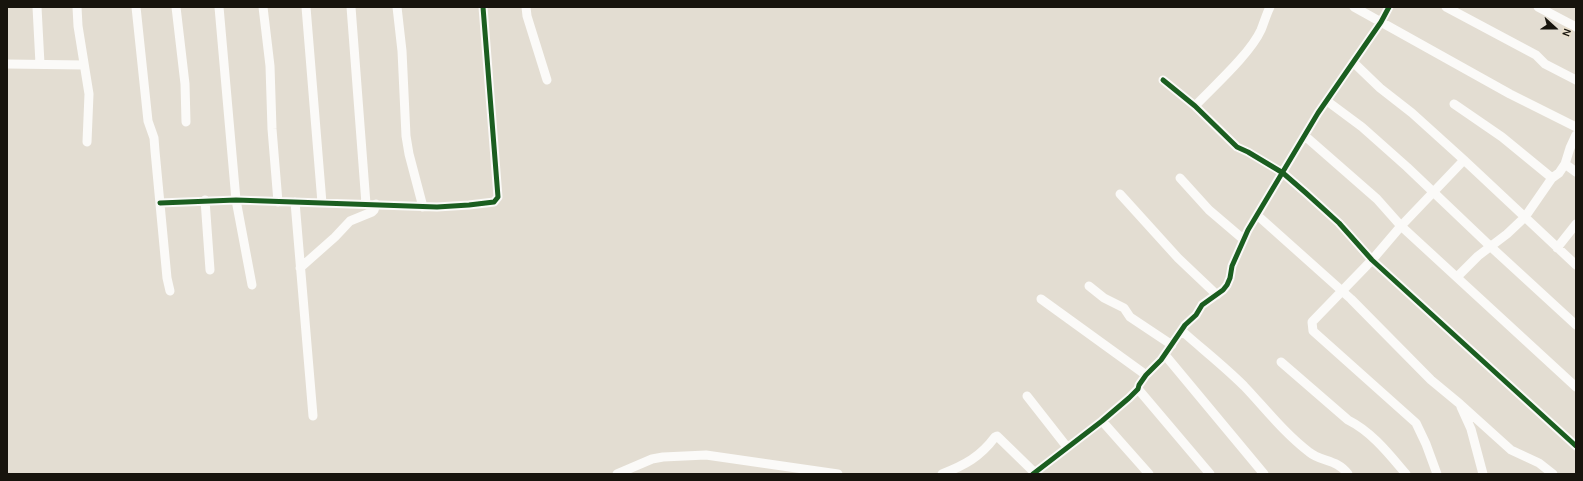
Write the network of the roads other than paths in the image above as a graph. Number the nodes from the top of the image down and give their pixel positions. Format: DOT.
graph roads {
  1 [pos="37,7"];
  2 [pos="77,7"];
  3 [pos="136,7"];
  4 [pos="176,7"];
  5 [pos="219,7"];
  6 [pos="263,7"];
  7 [pos="306,7"];
  8 [pos="351,7"];
  9 [pos="397,7"];
  10 [pos="483,7"];
  11 [pos="526,7"];
  12 [pos="1270,7"];
  13 [pos="1354,7"];
  14 [pos="1389,7"];
  15 [pos="1446,7"];
  16 [pos="1538,7"];
  17 [pos="1381,22"];
  18 [pos="1576,27"];
  19 [pos="1353,62"];
  20 [pos="7,64"];
  21 [pos="40,64"];
  22 [pos="84,65"];
  23 [pos="547,80"];
  24 [pos="1163,80"];
  25 [pos="1576,80"];
  26 [pos="1327,101"];
  27 [pos="1454,104"];
  28 [pos="1195,106"];
  29 [pos="186,122"];
  30 [pos="1576,127"];
  31 [pos="1576,135"];
  32 [pos="1305,136"];
  33 [pos="87,142"];
  34 [pos="1464,160"];
  35 [pos="1565,164"];
  36 [pos="1576,172"];
  37 [pos="1283,173"];
  38 [pos="1180,178"];
  39 [pos="1552,178"];
  40 [pos="1434,192"];
  41 [pos="1120,194"];
  42 [pos="204,200"];
  43 [pos="236,200"];
  44 [pos="278,202"];
  45 [pos="295,202"];
  46 [pos="160,203"];
  47 [pos="322,203"];
  48 [pos="366,204"];
  49 [pos="376,204"];
  50 [pos="423,207"];
  51 [pos="1257,216"];
  52 [pos="1525,217"];
  53 [pos="1576,224"];
  54 [pos="1401,226"];
  55 [pos="1243,239"];
  56 [pos="1491,247"];
  57 [pos="1557,248"];
  58 [pos="1372,260"];
  59 [pos="1576,265"];
  60 [pos="300,268"];
  61 [pos="210,270"];
  62 [pos="1457,277"];
  63 [pos="252,285"];
  64 [pos="1089,286"];
  65 [pos="170,291"];
  66 [pos="1342,291"];
  67 [pos="1217,295"];
  68 [pos="1041,299"];
  69 [pos="1576,325"];
  70 [pos="1182,331"];
  71 [pos="1172,345"];
  72 [pos="1164,355"];
  73 [pos="1281,362"];
  74 [pos="1146,374"];
  75 [pos="1576,387"];
  76 [pos="1138,389"];
  77 [pos="1027,396"];
  78 [pos="1460,404"];
  79 [pos="313,416"];
  80 [pos="1102,421"];
  81 [pos="1576,446"];
  82 [pos="1068,447"];
  83 [pos="1034,473"];
  84 [pos="617,474"];
  85 [pos="838,474"];
  86 [pos="942,474"];
  87 [pos="1149,474"];
  88 [pos="1210,474"];
  89 [pos="1264,474"];
  90 [pos="1348,474"];
  91 [pos="1406,474"];
  92 [pos="1437,474"];
  93 [pos="1483,474"];
  94 [pos="1553,474"];
  1 -- 21 [label="street"];
  2 -- 22 [label="street"];
  3 -- 46 [label="street"];
  4 -- 29 [label="street"];
  5 -- 43 [label="street"];
  6 -- 44 [label="street"];
  7 -- 47 [label="street"];
  8 -- 48 [label="street"];
  9 -- 50 [label="street"];
  10 -- 50 [label="street"];
  11 -- 23 [label="street"];
  12 -- 28 [label="street"];
  13 -- 17 [label="street"];
  14 -- 17 [label="street"];
  15 -- 25 [label="street"];
  16 -- 18 [label="street"];
  17 -- 19 [label="street"];
  17 -- 30 [label="street"];
  19 -- 26 [label="street"];
  19 -- 34 [label="street"];
  20 -- 21 [label="street"];
  21 -- 22 [label="street"];
  22 -- 33 [label="street"];
  24 -- 28 [label="street"];
  26 -- 32 [label="street"];
  26 -- 40 [label="street"];
  27 -- 39 [label="street"];
  28 -- 37 [label="street"];
  31 -- 35 [label="street"];
  32 -- 37 [label="street"];
  32 -- 54 [label="street"];
  34 -- 40 [label="street"];
  34 -- 52 [label="street"];
  35 -- 36 [label="street"];
  35 -- 39 [label="street"];
  37 -- 51 [label="street"];
  37 -- 58 [label="street"];
  38 -- 55 [label="street"];
  39 -- 52 [label="street"];
  40 -- 54 [label="street"];
  40 -- 56 [label="street"];
  41 -- 67 [label="street"];
  42 -- 43 [label="street"];
  42 -- 46 [label="street"];
  42 -- 61 [label="street"];
  43 -- 44 [label="street"];
  43 -- 63 [label="street"];
  44 -- 45 [label="street"];
  45 -- 47 [label="street"];
  45 -- 60 [label="street"];
  46 -- 65 [label="street"];
  47 -- 48 [label="street"];
  48 -- 49 [label="street"];
  49 -- 50 [label="street"];
  49 -- 60 [label="street"];
  51 -- 55 [label="street"];
  51 -- 66 [label="street"];
  52 -- 56 [label="street"];
  52 -- 57 [label="street"];
  53 -- 57 [label="street"];
  54 -- 58 [label="street"];
  54 -- 62 [label="street"];
  55 -- 67 [label="street"];
  56 -- 62 [label="street"];
  56 -- 69 [label="street"];
  57 -- 59 [label="street"];
  58 -- 66 [label="street"];
  58 -- 81 [label="street"];
  60 -- 79 [label="street"];
  62 -- 75 [label="street"];
  64 -- 71 [label="street"];
  66 -- 78 [label="street"];
  66 -- 92 [label="street"];
  67 -- 70 [label="street"];
  68 -- 74 [label="street"];
  70 -- 71 [label="street"];
  70 -- 90 [label="street"];
  71 -- 72 [label="street"];
  72 -- 74 [label="street"];
  72 -- 89 [label="street"];
  73 -- 91 [label="street"];
  74 -- 76 [label="street"];
  76 -- 80 [label="street"];
  76 -- 88 [label="street"];
  77 -- 82 [label="street"];
  78 -- 93 [label="street"];
  78 -- 94 [label="street"];
  80 -- 82 [label="street"];
  80 -- 87 [label="street"];
  82 -- 83 [label="street"];
  83 -- 86 [label="street"];
  84 -- 85 [label="street"];
}
